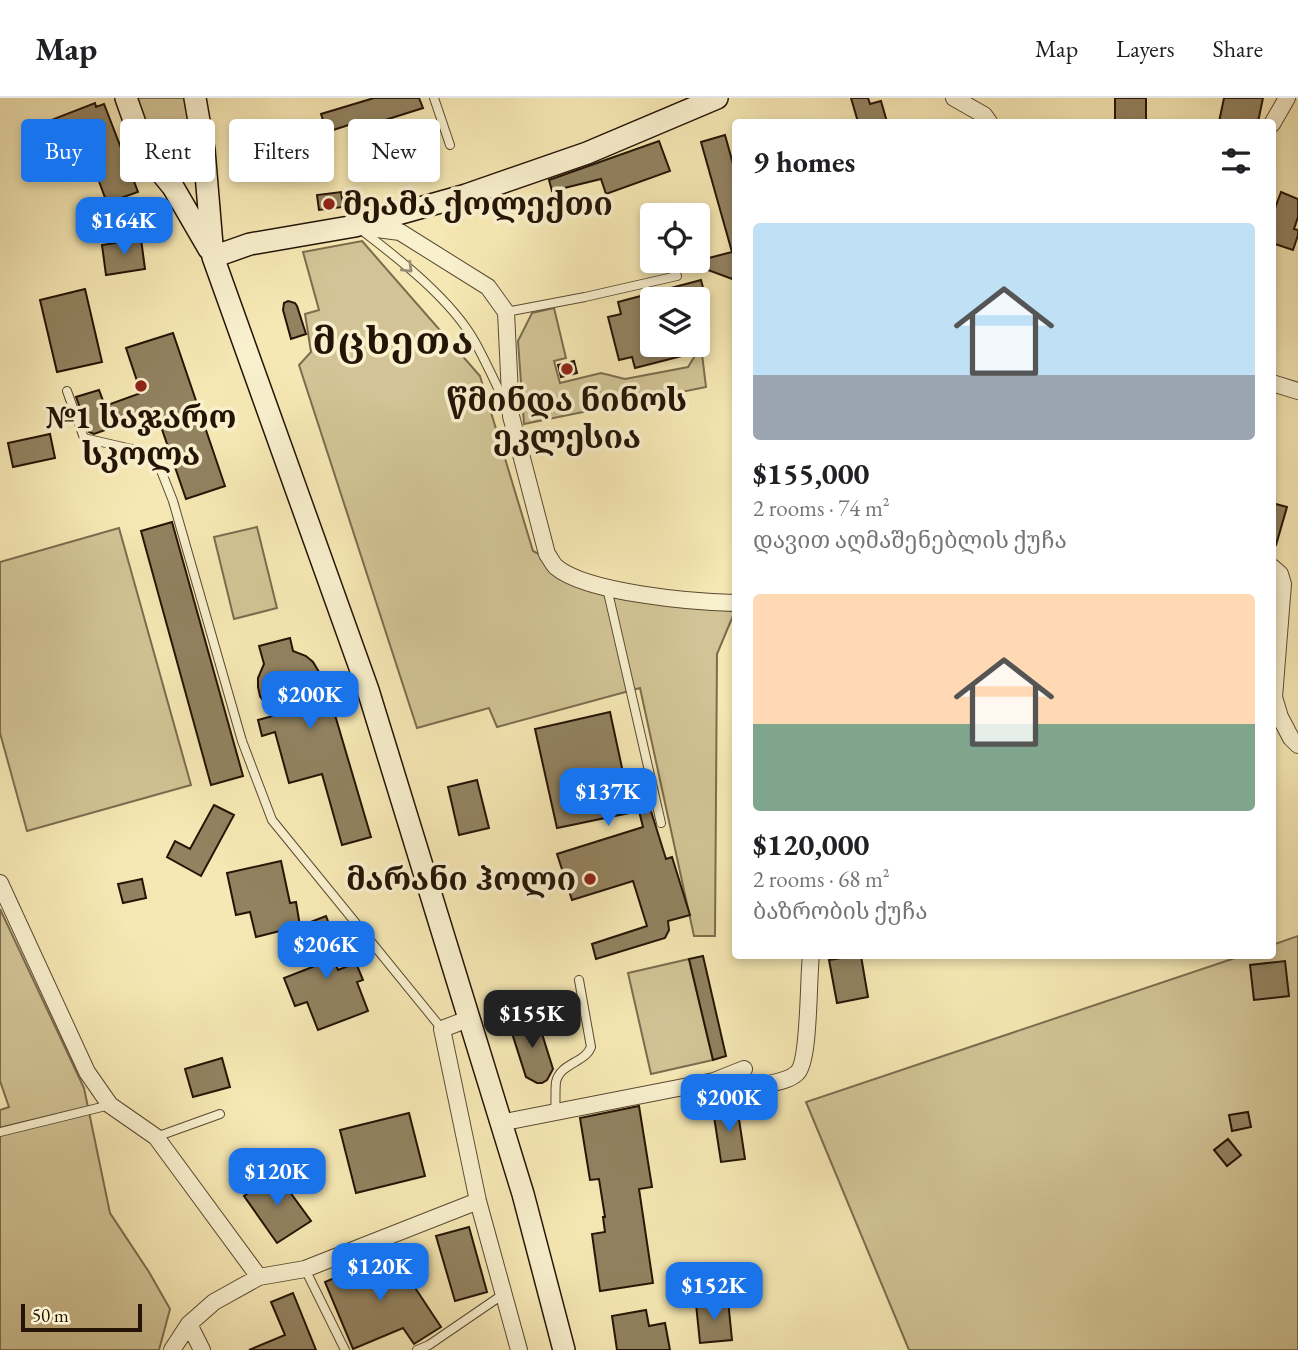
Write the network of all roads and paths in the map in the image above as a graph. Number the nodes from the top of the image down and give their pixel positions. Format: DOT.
graph roads {
  1 [pos="126,98"];
  2 [pos="195,98"];
  3 [pos="434,98"];
  4 [pos="717,98"];
  5 [pos="954,98"];
  6 [pos="1287,98"];
  7 [pos="134,119"];
  8 [pos="199,119"];
  9 [pos="987,119"];
  10 [pos="1275,119"];
  11 [pos="450,145"];
  12 [pos="169,182"];
  13 [pos="207,182"];
  14 [pos="355,226"];
  15 [pos="214,257"];
  16 [pos="677,276"];
  17 [pos="506,312"];
  18 [pos="1276,384"];
  19 [pos="67,391"];
  20 [pos="1298,391"];
  21 [pos="511,416"];
  22 [pos="1276,571"];
  23 [pos="607,588"];
  24 [pos="732,603"];
  25 [pos="1276,672"];
  26 [pos="1276,704"];
  27 [pos="1298,745"];
  28 [pos="661,823"];
  29 [pos="0,883"];
  30 [pos="811,959"];
  31 [pos="579,980"];
  32 [pos="468,1019"];
  33 [pos="442,1029"];
  34 [pos="744,1069"];
  35 [pos="756,1087"];
  36 [pos="110,1105"];
  37 [pos="555,1111"];
  38 [pos="220,1114"];
  39 [pos="500,1123"];
  40 [pos="0,1132"];
  41 [pos="156,1137"];
  42 [pos="478,1201"];
  43 [pos="305,1269"];
  44 [pos="259,1277"];
  45 [pos="505,1293"];
  46 [pos="189,1324"];
  47 [pos="172,1350"];
  48 [pos="202,1350"];
  49 [pos="345,1350"];
  50 [pos="416,1350"];
  51 [pos="520,1350"];
  52 [pos="564,1350"];
  1 -- 7 [label="main road"];
  2 -- 8 [label="main road"];
  3 -- 11 [label="lane"];
  4 -- 14 [label="main road"];
  5 -- 9 [label="street"];
  6 -- 10 [label="street"];
  12 -- 15 [label="main road"];
  13 -- 15 [label="main road"];
  14 -- 15 [label="main road"];
  14 -- 17 [label="street"];
  14 -- 21 [label="lane, one-way"];
  15 -- 32 [label="main road"];
  16 -- 17 [label="lane"];
  17 -- 21 [label="street"];
  18 -- 20 [label="street"];
  19 -- 33 [label="lane"];
  21 -- 23 [label="street"];
  22 -- 25 [label="street"];
  23 -- 24 [label="street"];
  23 -- 28 [label="lane"];
  26 -- 27 [label="street"];
  29 -- 36 [label="street"];
  30 -- 35 [label="street"];
  31 -- 37 [label="lane"];
  32 -- 33 [label="street"];
  32 -- 39 [label="main road"];
  33 -- 42 [label="street"];
  34 -- 37 [label="street"];
  36 -- 40 [label="lane"];
  36 -- 41 [label="street"];
  37 -- 39 [label="street"];
  38 -- 41 [label="lane"];
  39 -- 52 [label="main road"];
  41 -- 44 [label="street"];
  42 -- 43 [label="street"];
  42 -- 45 [label="street"];
  43 -- 44 [label="street"];
  43 -- 49 [label="lane"];
  44 -- 46 [label="street"];
  45 -- 50 [label="lane"];
  45 -- 51 [label="street"];
  46 -- 47 [label="street"];
  46 -- 48 [label="street"];
}
